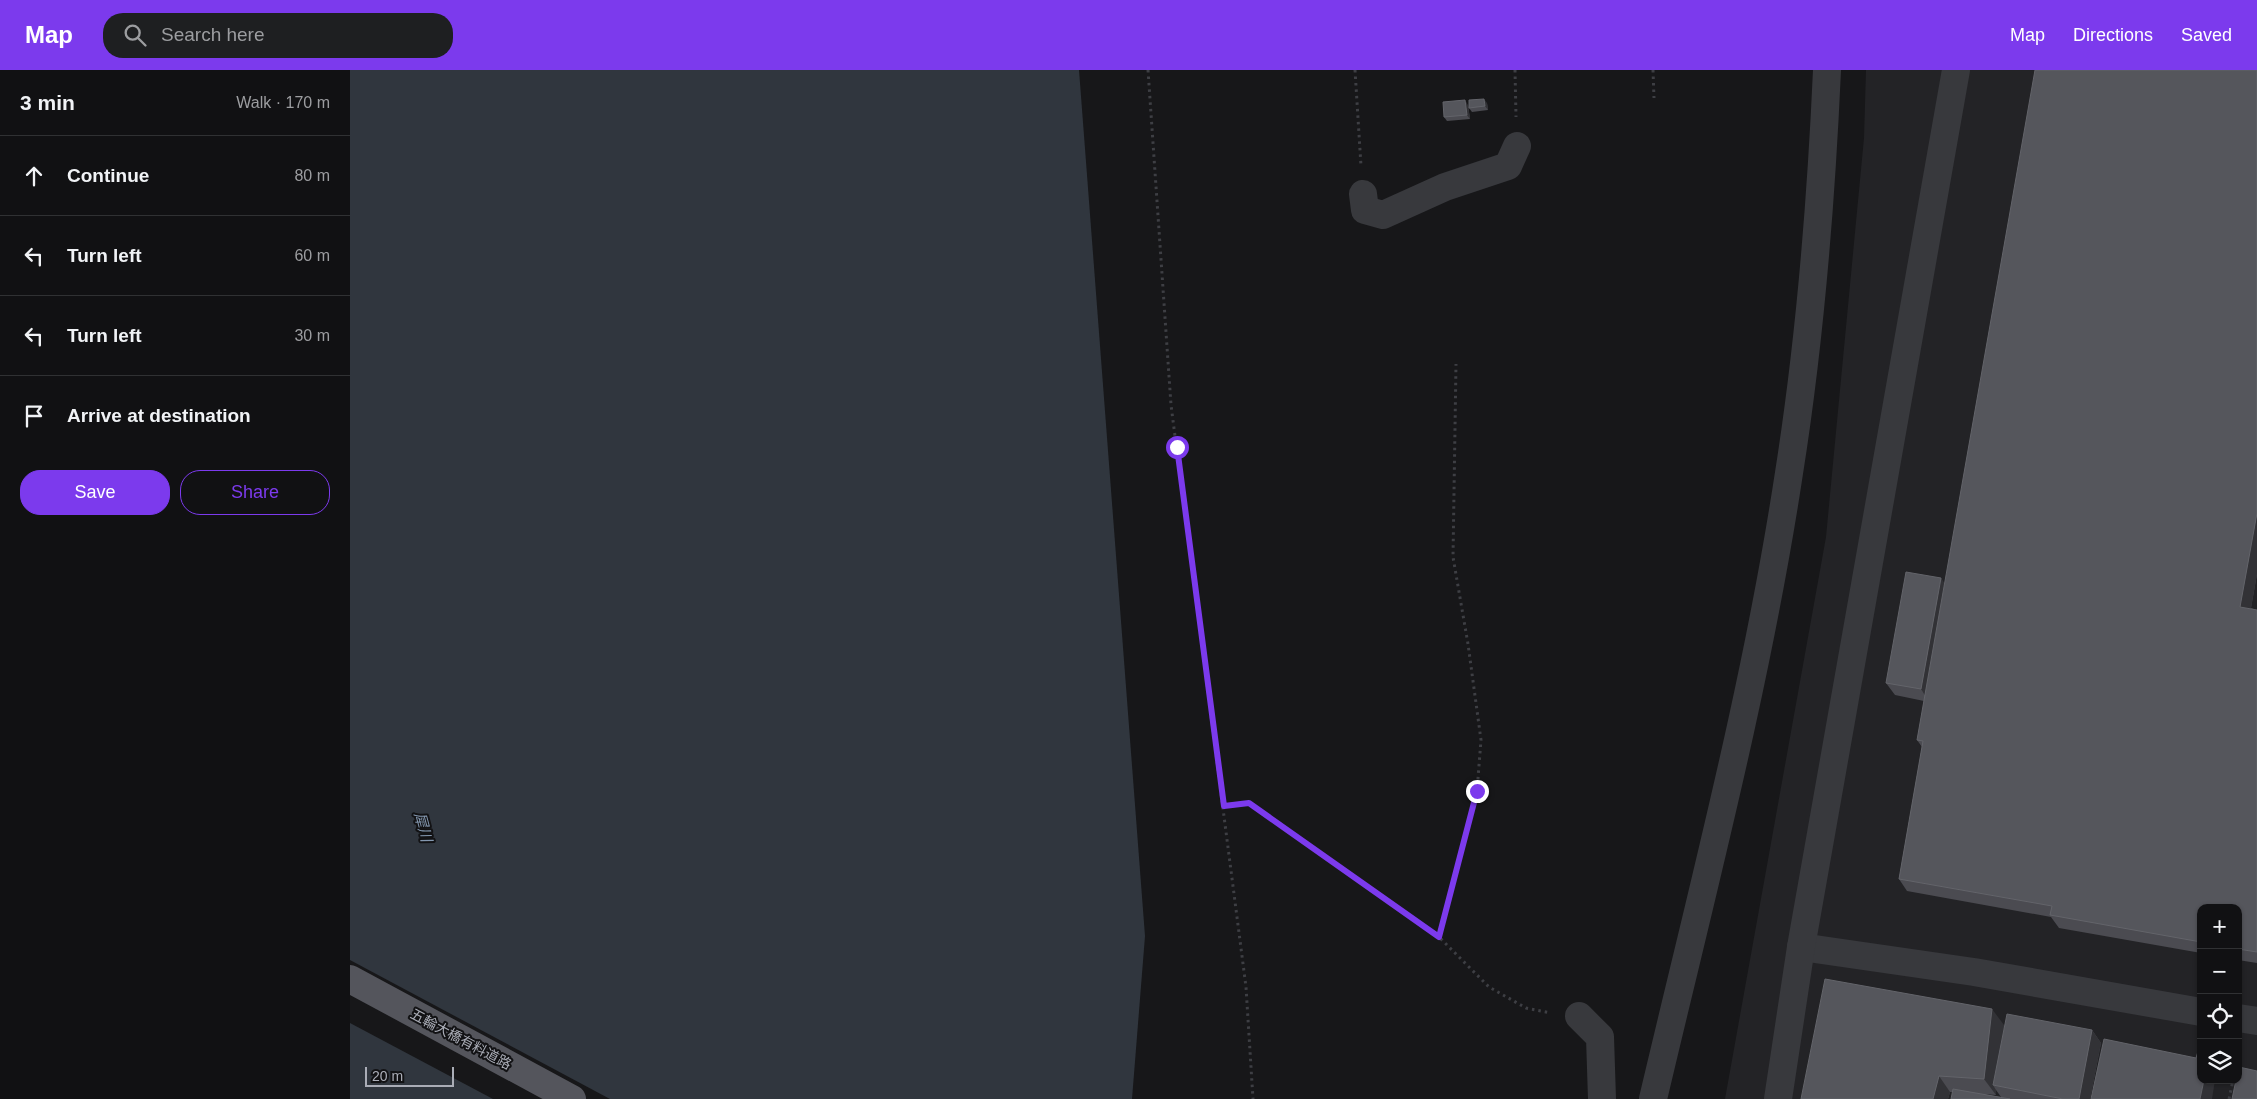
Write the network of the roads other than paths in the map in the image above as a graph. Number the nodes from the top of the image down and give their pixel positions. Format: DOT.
graph roads {
  1 [pos="1827,70"];
  2 [pos="1956,70"];
  3 [pos="1517,146"];
  4 [pos="1363,194"];
  5 [pos="1801,946"];
  6 [pos="350,979"];
  7 [pos="2197,1011"];
  8 [pos="1579,1016"];
  9 [pos="2242,1019"];
  10 [pos="2257,1021"];
  11 [pos="572,1099"];
  12 [pos="1602,1099"];
  13 [pos="1653,1099"];
  14 [pos="1778,1099"];
  1 -- 13 [label="street"];
  2 -- 5 [label="street"];
  3 -- 4 [label="street"];
  5 -- 7 [label="street"];
  5 -- 14 [label="street"];
  6 -- 11 [label="main road, 五輪大橋有料道路"];
  8 -- 12 [label="street"];
  9 -- 10 [label="street"];
}
